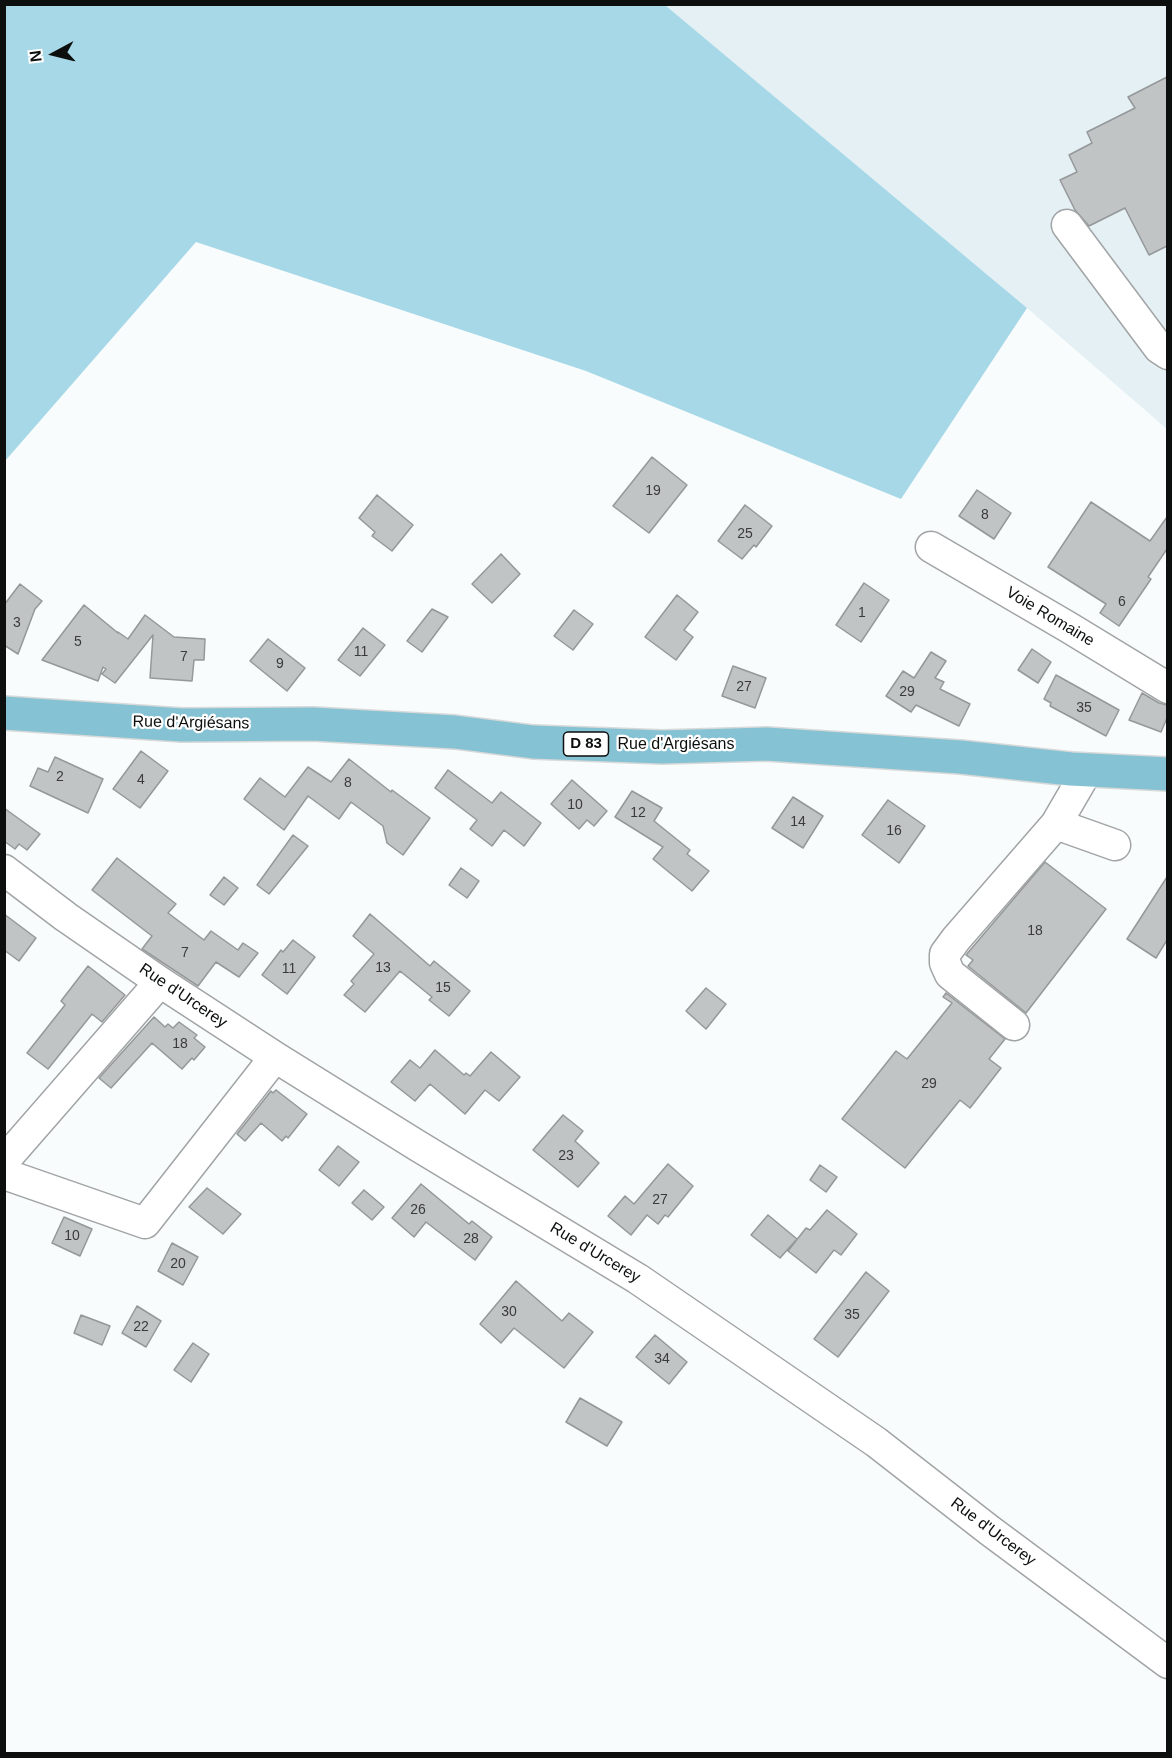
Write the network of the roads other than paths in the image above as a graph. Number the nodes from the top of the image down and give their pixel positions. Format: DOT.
graph roads {
  1 [pos="1067,225"];
  2 [pos="1167,354"];
  3 [pos="931,547"];
  4 [pos="1167,688"];
  5 [pos="4,713"];
  6 [pos="1088,770"];
  7 [pos="1167,774"];
  8 [pos="1056,824"];
  9 [pos="1115,845"];
  10 [pos="4,870"];
  11 [pos="160,982"];
  12 [pos="1014,1025"];
  13 [pos="275,1057"];
  14 [pos="4,1161"];
  15 [pos="4,1174"];
  16 [pos="1167,1663"];
  1 -- 2 [label="street"];
  3 -- 4 [label="street, Voie Romaine"];
  5 -- 6 [label="main road, Rue d'Argiésans / D 83"];
  6 -- 7 [label="main road, Rue d'Argiésans / D 83"];
  6 -- 8 [label="street"];
  8 -- 9 [label="street"];
  8 -- 12 [label="street"];
  10 -- 11 [label="street, Rue d'Urcerey"];
  11 -- 13 [label="street, Rue d'Urcerey"];
  11 -- 14 [label="street"];
  13 -- 15 [label="street"];
  13 -- 16 [label="street, Rue d'Urcerey"];
}
